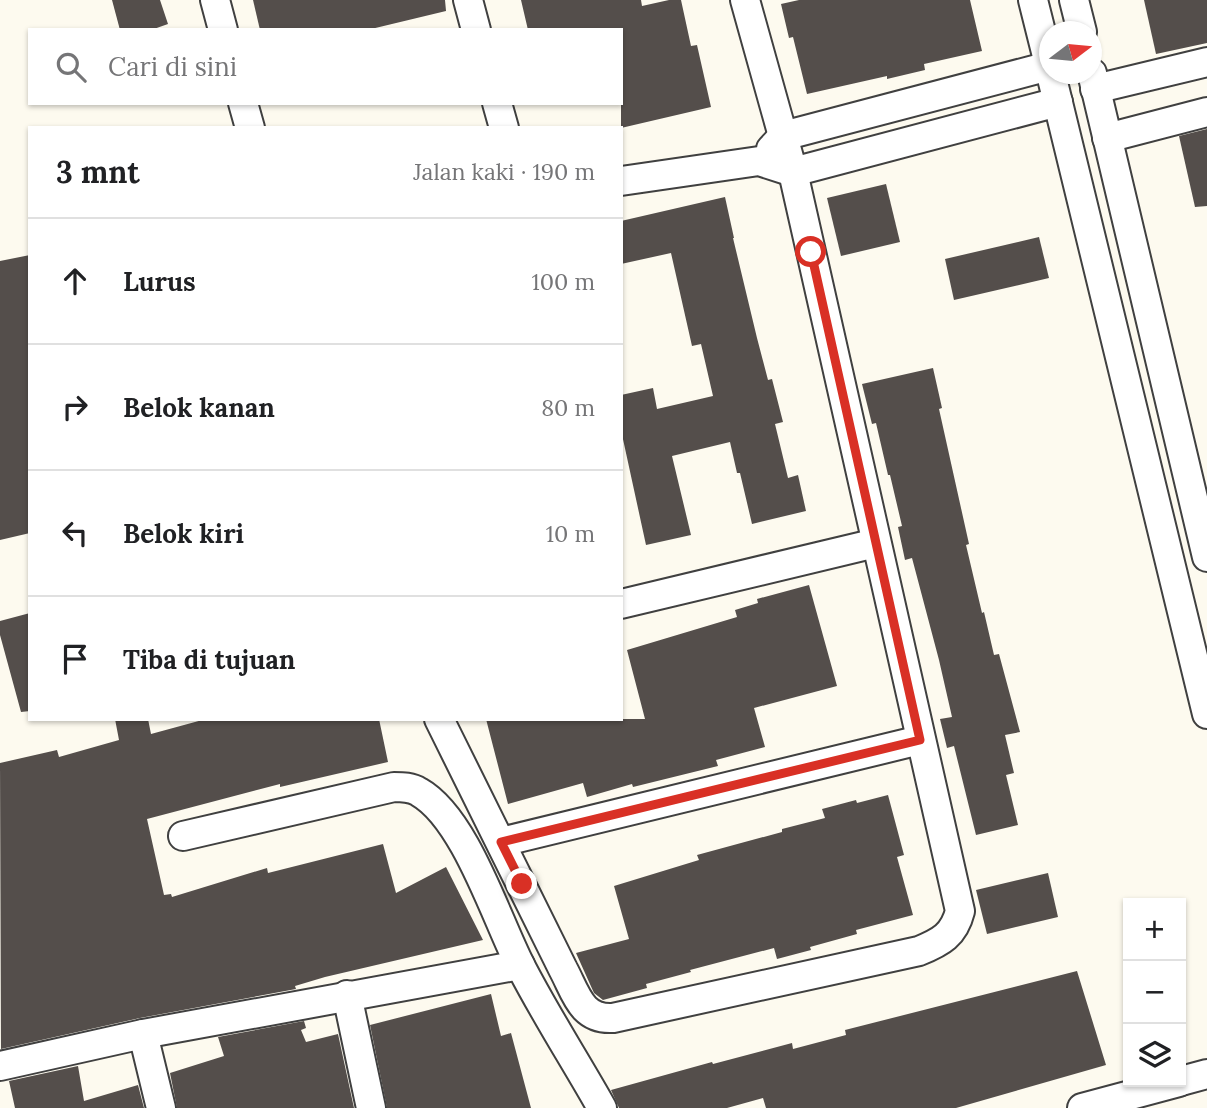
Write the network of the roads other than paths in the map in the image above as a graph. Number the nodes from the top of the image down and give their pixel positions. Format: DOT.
graph roads {
  1 [pos="215,0"];
  2 [pos="468,0"];
  3 [pos="745,0"];
  4 [pos="1033,0"];
  5 [pos="1074,0"];
  6 [pos="1079,21"];
  7 [pos="1039,25"];
  8 [pos="222,28"];
  9 [pos="475,28"];
  10 [pos="1207,62"];
  11 [pos="1039,70"];
  12 [pos="1102,80"];
  13 [pos="1054,84"];
  14 [pos="1094,84"];
  15 [pos="1058,102"];
  16 [pos="244,105"];
  17 [pos="498,105"];
  18 [pos="1207,112"];
  19 [pos="249,126"];
  20 [pos="503,126"];
  21 [pos="783,136"];
  22 [pos="1107,138"];
  23 [pos="760,161"];
  24 [pos="793,172"];
  25 [pos="623,181"];
  26 [pos="876,543"];
  27 [pos="1207,557"];
  28 [pos="623,604"];
  29 [pos="1207,714"];
  30 [pos="440,721"];
  31 [pos="920,740"];
  32 [pos="183,836"];
  33 [pos="501,842"];
  34 [pos="520,965"];
  35 [pos="347,995"];
  36 [pos="143,1034"];
  37 [pos="0,1066"];
  38 [pos="1207,1074"];
  39 [pos="1186,1080"];
  40 [pos="1161,1087"];
  41 [pos="161,1108"];
  42 [pos="371,1108"];
  43 [pos="602,1108"];
  44 [pos="1082,1108"];
  1 -- 8 [label="street"];
  2 -- 9 [label="street"];
  3 -- 21 [label="street"];
  4 -- 7 [label="street"];
  5 -- 6 [label="street"];
  10 -- 12 [label="street"];
  11 -- 21 [label="street"];
  13 -- 15 [label="street"];
  14 -- 22 [label="street"];
  15 -- 24 [label="street"];
  15 -- 29 [label="street"];
  16 -- 19 [label="street"];
  17 -- 20 [label="street"];
  18 -- 22 [label="street"];
  21 -- 23 [label="street"];
  21 -- 24 [label="street"];
  22 -- 27 [label="street"];
  23 -- 24 [label="street"];
  23 -- 25 [label="street"];
  24 -- 26 [label="street"];
  26 -- 28 [label="street"];
  26 -- 31 [label="street"];
  30 -- 33 [label="street"];
  31 -- 33 [label="street"];
  31 -- 33 [label="street"];
  32 -- 34 [label="street"];
  34 -- 35 [label="street"];
  34 -- 43 [label="street"];
  35 -- 36 [label="street"];
  35 -- 42 [label="street"];
  36 -- 37 [label="street"];
  36 -- 41 [label="street"];
  38 -- 39 [label="street"];
  40 -- 44 [label="street"];
}
